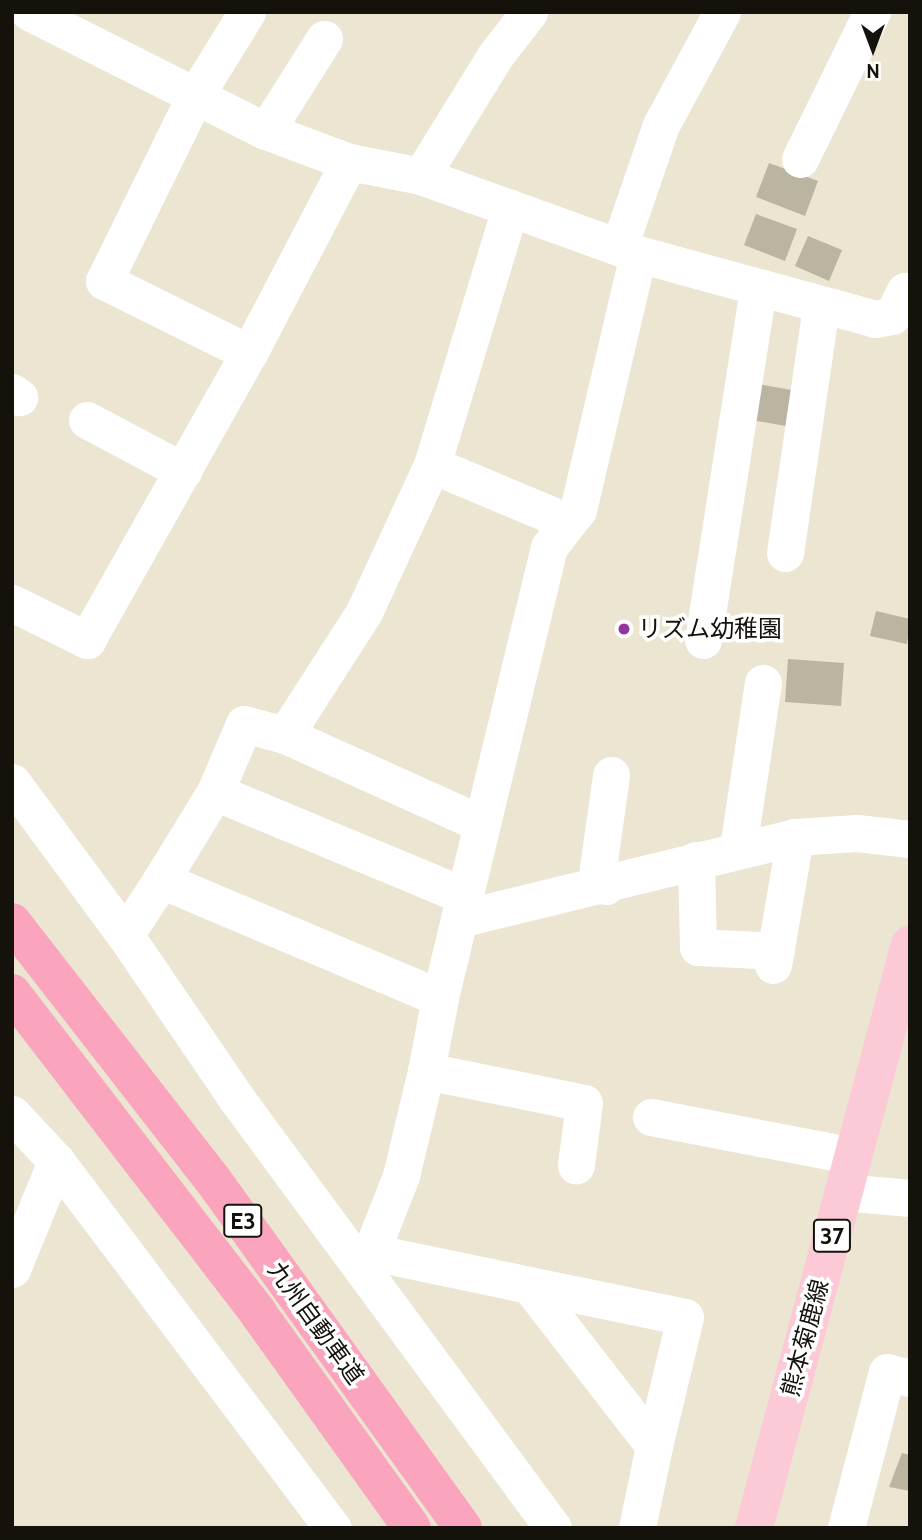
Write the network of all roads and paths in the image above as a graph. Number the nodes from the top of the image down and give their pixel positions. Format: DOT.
graph roads {
  1 [pos="29,12"];
  2 [pos="247,12"];
  3 [pos="529,12"];
  4 [pos="722,12"];
  5 [pos="872,12"];
  6 [pos="324,39"];
  7 [pos="195,96"];
  8 [pos="266,131"];
  9 [pos="800,159"];
  10 [pos="349,162"];
  11 [pos="421,176"];
  12 [pos="510,208"];
  13 [pos="628,250"];
  14 [pos="908,287"];
  15 [pos="758,289"];
  16 [pos="821,307"];
  17 [pos="249,353"];
  18 [pos="87,420"];
  19 [pos="432,465"];
  20 [pos="183,471"];
  21 [pos="568,522"];
  22 [pos="785,553"];
  23 [pos="12,603"];
  24 [pos="703,640"];
  25 [pos="762,683"];
  26 [pos="285,735"];
  27 [pos="611,775"];
  28 [pos="12,782"];
  29 [pos="215,792"];
  30 [pos="482,824"];
  31 [pos="795,837"];
  32 [pos="910,839"];
  33 [pos="738,848"];
  34 [pos="696,860"];
  35 [pos="161,880"];
  36 [pos="606,886"];
  37 [pos="462,907"];
  38 [pos="12,922"];
  39 [pos="125,935"];
  40 [pos="910,944"];
  41 [pos="12,993"];
  42 [pos="440,998"];
  43 [pos="426,1071"];
  44 [pos="12,1114"];
  45 [pos="651,1117"];
  46 [pos="853,1156"];
  47 [pos="56,1161"];
  48 [pos="576,1164"];
  49 [pos="843,1192"];
  50 [pos="910,1198"];
  51 [pos="363,1254"];
  52 [pos="12,1269"];
  53 [pos="528,1285"];
  54 [pos="910,1378"];
  55 [pos="654,1446"];
  56 [pos="333,1528"];
  57 [pos="412,1528"];
  58 [pos="463,1528"];
  59 [pos="553,1528"];
  60 [pos="637,1528"];
  61 [pos="754,1528"];
  62 [pos="846,1528"];
  1 -- 7 [label="street"];
  2 -- 7 [label="street"];
  3 -- 11 [label="street"];
  4 -- 13 [label="street"];
  5 -- 9 [label="street"];
  6 -- 8 [label="street"];
  7 -- 8 [label="street"];
  7 -- 17 [label="street"];
  8 -- 10 [label="street"];
  10 -- 11 [label="street"];
  10 -- 17 [label="street"];
  11 -- 12 [label="street"];
  12 -- 13 [label="street"];
  12 -- 19 [label="street"];
  13 -- 15 [label="street"];
  13 -- 21 [label="street"];
  14 -- 16 [label="street"];
  15 -- 16 [label="street"];
  15 -- 24 [label="street"];
  16 -- 22 [label="street"];
  17 -- 20 [label="street"];
  18 -- 20 [label="street"];
  19 -- 21 [label="street"];
  19 -- 26 [label="street"];
  20 -- 23 [label="street"];
  21 -- 30 [label="street"];
  25 -- 33 [label="street"];
  26 -- 29 [label="street"];
  26 -- 30 [label="street"];
  27 -- 36 [label="street"];
  28 -- 39 [label="street"];
  29 -- 35 [label="street"];
  29 -- 37 [label="street"];
  30 -- 37 [label="street"];
  31 -- 32 [label="street"];
  31 -- 33 [label="street"];
  31 -- 34 [label="street"];
  33 -- 34 [label="street"];
  34 -- 36 [label="street"];
  35 -- 39 [label="street"];
  35 -- 42 [label="street"];
  36 -- 37 [label="street"];
  37 -- 42 [label="street"];
  38 -- 58 [label="highway, 九州自動車道 / E3"];
  39 -- 51 [label="street"];
  40 -- 46 [label="main road, 熊本菊鹿線 / 37"];
  41 -- 57 [label="highway, 九州自動車道 / E3"];
  42 -- 43 [label="street"];
  43 -- 48 [label="street"];
  43 -- 51 [label="street"];
  44 -- 47 [label="street"];
  45 -- 46 [label="street"];
  46 -- 49 [label="main road, 熊本菊鹿線 / 37"];
  47 -- 52 [label="street"];
  47 -- 56 [label="street"];
  49 -- 50 [label="street"];
  49 -- 61 [label="main road, 熊本菊鹿線 / 37"];
  51 -- 53 [label="street"];
  51 -- 59 [label="street"];
  53 -- 55 [label="street"];
  53 -- 55 [label="street"];
  54 -- 62 [label="street"];
  55 -- 60 [label="street"];
}
